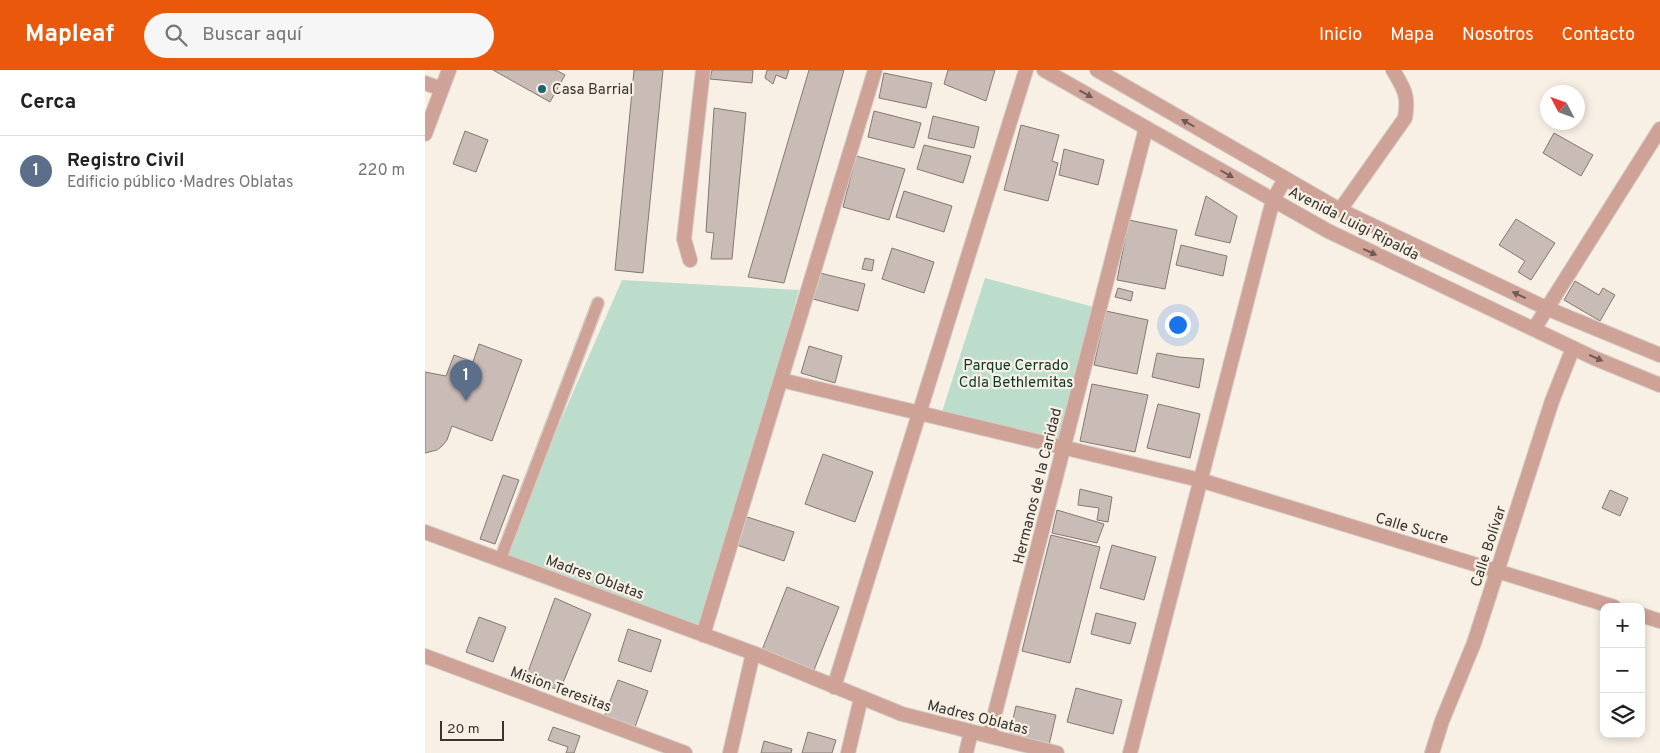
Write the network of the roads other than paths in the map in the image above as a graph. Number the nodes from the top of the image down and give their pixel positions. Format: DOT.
graph roads {
  1 [pos="449,70"];
  2 [pos="703,70"];
  3 [pos="875,70"];
  4 [pos="1026,70"];
  5 [pos="1044,70"];
  6 [pos="1097,70"];
  7 [pos="1393,70"];
  8 [pos="425,83"];
  9 [pos="442,89"];
  10 [pos="1146,128"];
  11 [pos="1660,129"];
  12 [pos="425,134"];
  13 [pos="1285,179"];
  14 [pos="1273,200"];
  15 [pos="1340,210"];
  16 [pos="690,260"];
  17 [pos="598,304"];
  18 [pos="1546,308"];
  19 [pos="1533,330"];
  20 [pos="1573,348"];
  21 [pos="1660,355"];
  22 [pos="781,380"];
  23 [pos="1660,385"];
  24 [pos="919,413"];
  25 [pos="1063,447"];
  26 [pos="1200,480"];
  27 [pos="425,532"];
  28 [pos="500,560"];
  29 [pos="1497,571"];
  30 [pos="1601,603"];
  31 [pos="1645,616"];
  32 [pos="1660,621"];
  33 [pos="703,635"];
  34 [pos="753,653"];
  35 [pos="425,656"];
  36 [pos="834,686"];
  37 [pos="861,698"];
  38 [pos="971,732"];
  39 [pos="989,736"];
  40 [pos="685,753"];
  41 [pos="731,753"];
  42 [pos="849,753"];
  43 [pos="966,753"];
  44 [pos="1057,753"];
  45 [pos="1130,753"];
  46 [pos="1432,753"];
  1 -- 9 [label="street"];
  2 -- 16 [label="street"];
  3 -- 22 [label="street"];
  4 -- 24 [label="street"];
  5 -- 10 [label="street, Avenida Luigi Ripalda, one-way"];
  13 -- 6 [label="street, Avenida Luigi Ripalda, one-way"];
  7 -- 15 [label="street"];
  8 -- 9 [label="street"];
  9 -- 12 [label="street"];
  10 -- 14 [label="street, Avenida Luigi Ripalda, one-way"];
  10 -- 25 [label="street, Hermanos de la Caridad"];
  11 -- 18 [label="street"];
  13 -- 14 [label="street"];
  13 -- 15 [label="street, Avenida Luigi Ripalda"];
  14 -- 19 [label="street, Avenida Luigi Ripalda, one-way"];
  14 -- 26 [label="street"];
  18 -- 15 [label="street, Avenida Luigi Ripalda, one-way"];
  17 -- 28 [label="lane"];
  18 -- 19 [label="street"];
  18 -- 21 [label="street, Avenida Luigi Ripalda"];
  19 -- 20 [label="street, Avenida Luigi Ripalda"];
  20 -- 23 [label="street, Avenida Luigi Ripalda, one-way"];
  20 -- 29 [label="street, Calle Bolívar"];
  22 -- 24 [label="street, Calle Sucre"];
  22 -- 33 [label="street"];
  24 -- 25 [label="street, Calle Sucre"];
  24 -- 36 [label="street"];
  25 -- 26 [label="street, Calle Sucre"];
  25 -- 39 [label="street, Hermanos de la Caridad"];
  26 -- 29 [label="street, Calle Sucre"];
  26 -- 45 [label="street"];
  27 -- 28 [label="street, Madres Oblatas"];
  28 -- 33 [label="street, Madres Oblatas"];
  29 -- 30 [label="street, Calle Sucre"];
  29 -- 46 [label="street, Calle Bolívar"];
  31 -- 32 [label="street"];
  33 -- 34 [label="street, Madres Oblatas"];
  34 -- 36 [label="street, Madres Oblatas"];
  34 -- 41 [label="street"];
  35 -- 40 [label="street, Mision Teresitas"];
  36 -- 37 [label="street, Madres Oblatas"];
  37 -- 38 [label="street, Madres Oblatas"];
  37 -- 42 [label="street"];
  38 -- 39 [label="street, Madres Oblatas"];
  38 -- 43 [label="street"];
  39 -- 44 [label="street, Madres Oblatas"];
}
